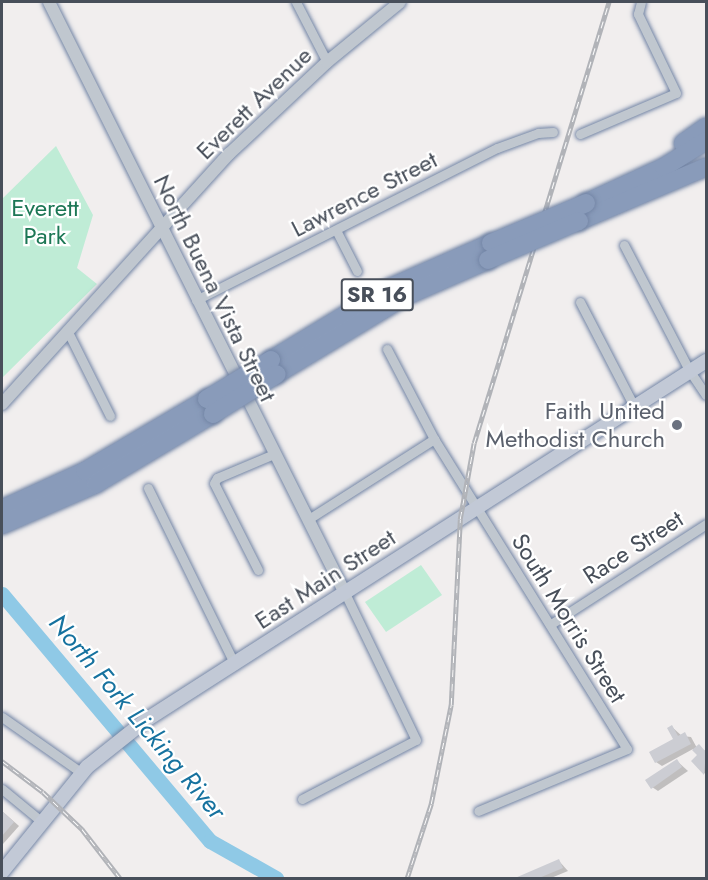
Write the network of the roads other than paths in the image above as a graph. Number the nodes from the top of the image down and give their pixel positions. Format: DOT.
graph roads {
  1 [pos="49,2"];
  2 [pos="296,2"];
  3 [pos="400,2"];
  4 [pos="641,2"];
  5 [pos="327,62"];
  6 [pos="706,127"];
  7 [pos="553,132"];
  8 [pos="580,134"];
  9 [pos="706,141"];
  10 [pos="706,156"];
  11 [pos="706,167"];
  12 [pos="640,178"];
  13 [pos="677,178"];
  14 [pos="162,228"];
  15 [pos="336,230"];
  16 [pos="624,245"];
  17 [pos="489,252"];
  18 [pos="357,271"];
  19 [pos="196,300"];
  20 [pos="580,302"];
  21 [pos="67,330"];
  22 [pos="387,349"];
  23 [pos="706,361"];
  24 [pos="689,370"];
  25 [pos="706,395"];
  26 [pos="2,404"];
  27 [pos="634,406"];
  28 [pos="110,416"];
  29 [pos="434,440"];
  30 [pos="274,454"];
  31 [pos="148,488"];
  32 [pos="477,507"];
  33 [pos="10,511"];
  34 [pos="307,520"];
  35 [pos="706,524"];
  36 [pos="2,525"];
  37 [pos="258,570"];
  38 [pos="345,593"];
  39 [pos="551,624"];
  40 [pos="234,663"];
  41 [pos="2,717"];
  42 [pos="85,770"];
  43 [pos="2,789"];
  44 [pos="302,799"];
  45 [pos="478,811"];
  46 [pos="42,822"];
  47 [pos="2,872"];
  1 -- 14 [label="street, North Buena Vista Street"];
  2 -- 5 [label="street"];
  3 -- 5 [label="street, Everett Avenue"];
  4 -- 8 [label="street"];
  5 -- 14 [label="street, Everett Avenue"];
  6 -- 12 [label="highway"];
  7 -- 15 [label="street, Lawrence Street"];
  9 -- 12 [label="highway, SR 16"];
  10 -- 13 [label="highway, SR 16"];
  11 -- 13 [label="highway"];
  12 -- 17 [label="highway, SR 16, bridge"];
  13 -- 17 [label="highway, SR 16, bridge"];
  14 -- 19 [label="street, North Buena Vista Street"];
  14 -- 21 [label="street, Everett Avenue"];
  15 -- 18 [label="street"];
  15 -- 19 [label="street, Lawrence Street"];
  16 -- 24 [label="street"];
  17 -- 33 [label="highway, SR 16, bridge"];
  19 -- 30 [label="street, North Buena Vista Street"];
  20 -- 27 [label="street"];
  21 -- 26 [label="street, Everett Avenue"];
  21 -- 28 [label="street"];
  22 -- 29 [label="street, South Morris Street"];
  23 -- 24 [label="main road, East Main Street"];
  24 -- 25 [label="street"];
  24 -- 27 [label="main road, East Main Street"];
  27 -- 32 [label="main road, East Main Street"];
  29 -- 32 [label="street, South Morris Street"];
  29 -- 34 [label="street"];
  30 -- 34 [label="street, North Buena Vista Street"];
  30 -- 37 [label="street"];
  31 -- 40 [label="street"];
  32 -- 38 [label="main road, East Main Street"];
  32 -- 39 [label="street, South Morris Street"];
  33 -- 36 [label="highway, SR 16"];
  34 -- 38 [label="street, North Buena Vista Street"];
  35 -- 39 [label="street, Race Street"];
  38 -- 40 [label="main road, East Main Street"];
  38 -- 44 [label="street"];
  39 -- 45 [label="street, South Morris Street"];
  40 -- 42 [label="main road, East Main Street"];
  41 -- 42 [label="street"];
  42 -- 46 [label="main road, East Main Street"];
  43 -- 46 [label="street"];
  46 -- 47 [label="main road, East Main Street"];
}
